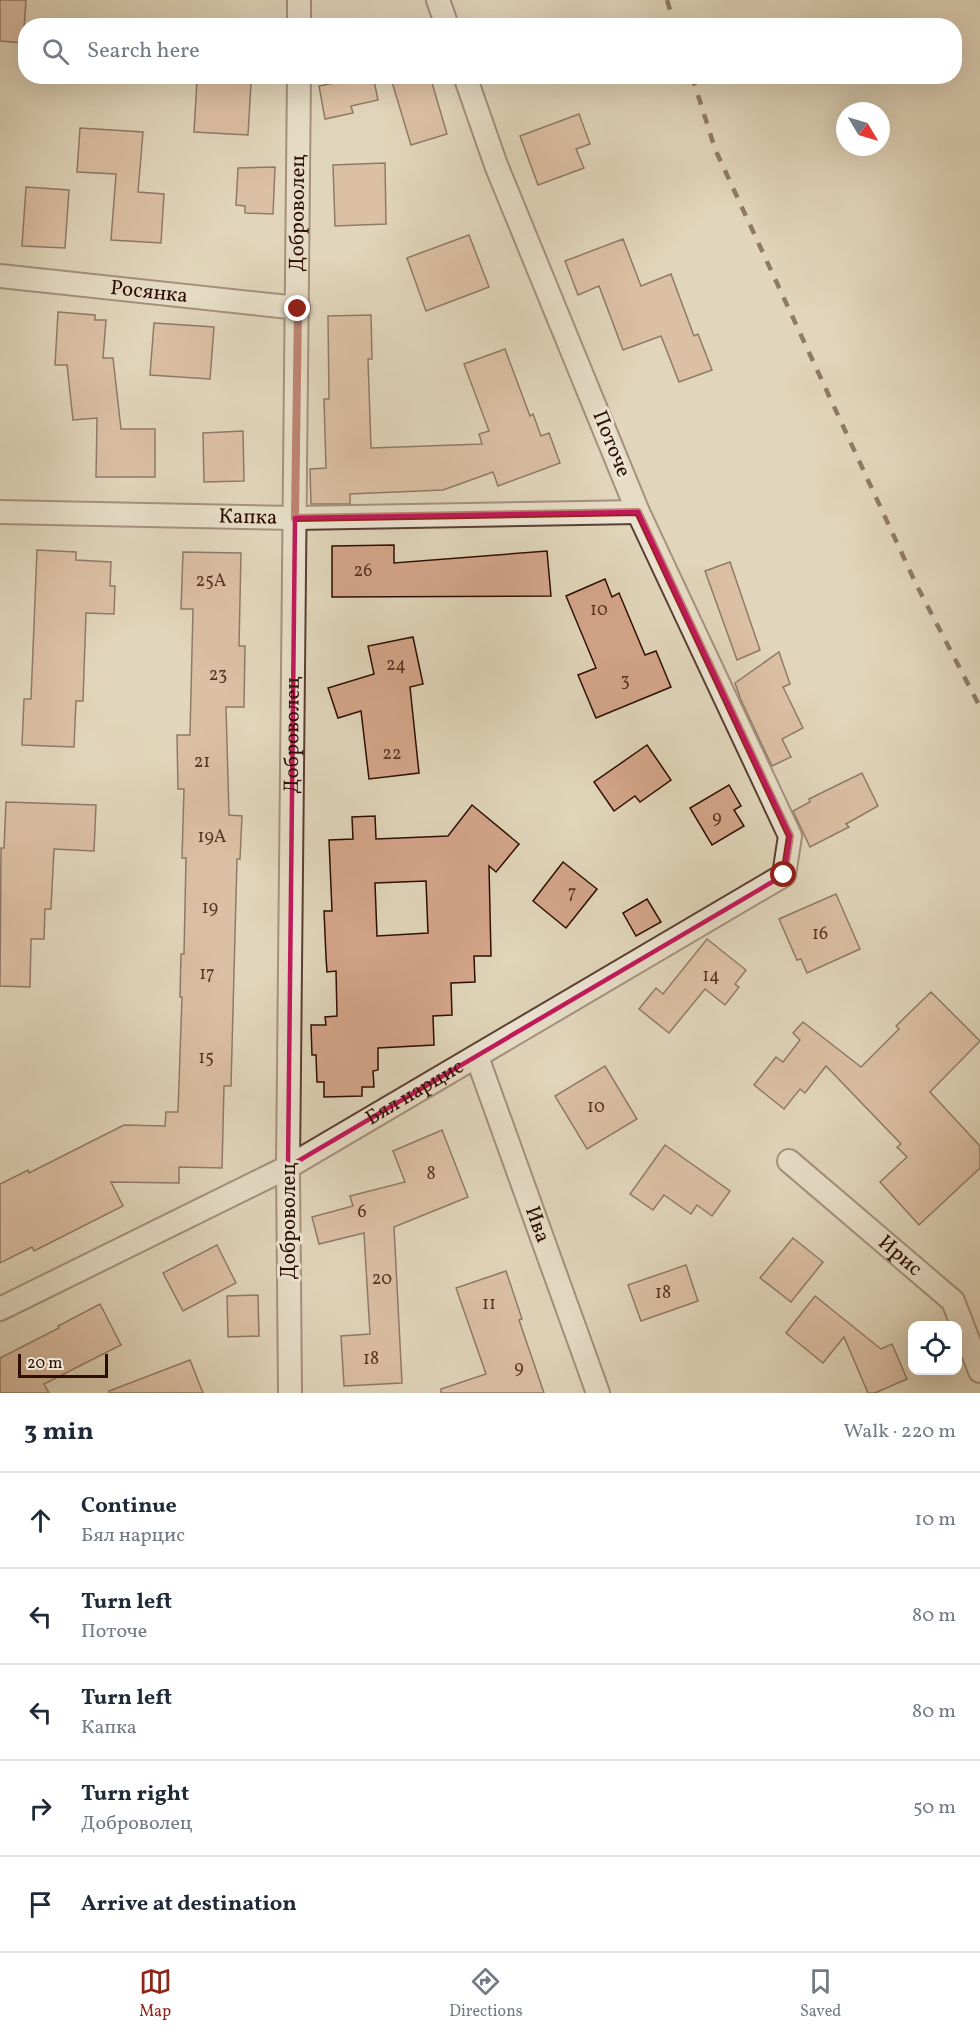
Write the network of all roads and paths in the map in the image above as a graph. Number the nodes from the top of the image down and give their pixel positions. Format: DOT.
graph roads {
  1 [pos="299,0"];
  2 [pos="438,0"];
  3 [pos="299,18"];
  4 [pos="444,18"];
  5 [pos="299,84"];
  6 [pos="468,84"];
  7 [pos="0,276"];
  8 [pos="298,309"];
  9 [pos="0,512"];
  10 [pos="638,512"];
  11 [pos="295,518"];
  12 [pos="790,836"];
  13 [pos="477,1057"];
  14 [pos="789,1161"];
  15 [pos="288,1167"];
  16 [pos="0,1309"];
  17 [pos="980,1371"];
  18 [pos="290,1393"];
  19 [pos="598,1393"];
  1 -- 3 [label="street"];
  2 -- 4 [label="street"];
  5 -- 8 [label="street, Доброволец"];
  6 -- 10 [label="street, Поточе"];
  7 -- 8 [label="street, Росянка"];
  8 -- 11 [label="street, Доброволец"];
  9 -- 11 [label="street, Капка"];
  10 -- 11 [label="street, Капка"];
  10 -- 12 [label="street, Поточе"];
  11 -- 15 [label="street, Доброволец"];
  12 -- 13 [label="street, Бял нарцис"];
  13 -- 15 [label="street, Бял нарцис"];
  13 -- 19 [label="street, Ива"];
  14 -- 17 [label="street, Ирис"];
  15 -- 16 [label="street, Бял нарцис"];
  15 -- 18 [label="street, Доброволец"];
}
